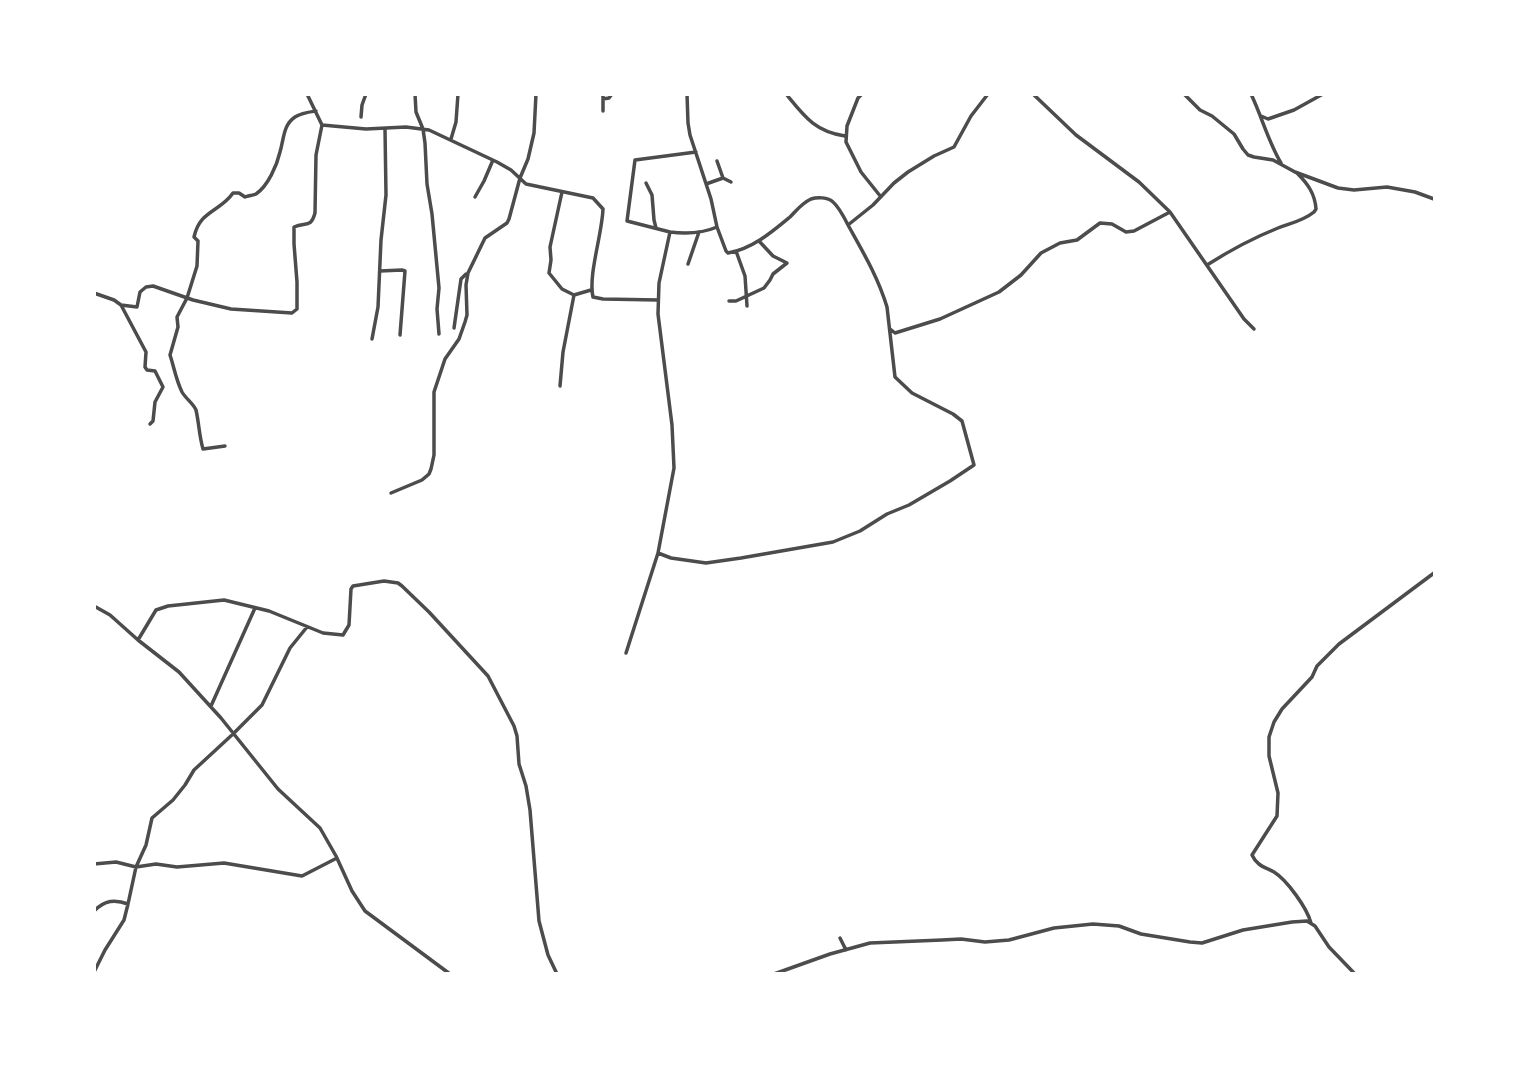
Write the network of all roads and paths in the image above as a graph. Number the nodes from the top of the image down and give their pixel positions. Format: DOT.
graph roads {
  1 [pos="307,94"];
  2 [pos="366,94"];
  3 [pos="415,94"];
  4 [pos="458,94"];
  5 [pos="536,94"];
  6 [pos="612,94"];
  7 [pos="687,94"];
  8 [pos="786,94"];
  9 [pos="862,94"];
  10 [pos="988,94"];
  11 [pos="1033,94"];
  12 [pos="1184,94"];
  13 [pos="1251,94"];
  14 [pos="1323,94"];
  15 [pos="603,97"];
  16 [pos="316,111"];
  17 [pos="603,111"];
  18 [pos="1261,116"];
  19 [pos="361,117"];
  20 [pos="322,125"];
  21 [pos="385,129"];
  22 [pos="423,130"];
  23 [pos="845,136"];
  24 [pos="451,139"];
  25 [pos="696,152"];
  26 [pos="493,160"];
  27 [pos="717,161"];
  28 [pos="1281,163"];
  29 [pos="1295,172"];
  30 [pos="520,178"];
  31 [pos="723,178"];
  32 [pos="731,182"];
  33 [pos="646,183"];
  34 [pos="706,184"];
  35 [pos="562,192"];
  36 [pos="475,197"];
  37 [pos="881,197"];
  38 [pos="1434,199"];
  39 [pos="1170,212"];
  40 [pos="848,225"];
  41 [pos="717,227"];
  42 [pos="656,228"];
  43 [pos="670,232"];
  44 [pos="699,232"];
  45 [pos="759,241"];
  46 [pos="736,251"];
  47 [pos="688,264"];
  48 [pos="1207,265"];
  49 [pos="380,271"];
  50 [pos="468,273"];
  51 [pos="592,290"];
  52 [pos="94,292"];
  53 [pos="573,295"];
  54 [pos="746,296"];
  55 [pos="187,298"];
  56 [pos="659,300"];
  57 [pos="729,301"];
  58 [pos="121,305"];
  59 [pos="747,306"];
  60 [pos="454,328"];
  61 [pos="1254,329"];
  62 [pos="890,330"];
  63 [pos="439,334"];
  64 [pos="400,335"];
  65 [pos="372,339"];
  66 [pos="560,386"];
  67 [pos="150,425"];
  68 [pos="225,446"];
  69 [pos="391,493"];
  70 [pos="657,553"];
  71 [pos="1434,573"];
  72 [pos="94,607"];
  73 [pos="254,608"];
  74 [pos="307,627"];
  75 [pos="138,640"];
  76 [pos="626,653"];
  77 [pos="211,706"];
  78 [pos="233,734"];
  79 [pos="337,858"];
  80 [pos="94,864"];
  81 [pos="136,867"];
  82 [pos="128,904"];
  83 [pos="94,911"];
  84 [pos="1311,923"];
  85 [pos="840,939"];
  86 [pos="846,950"];
  87 [pos="94,972"];
  88 [pos="775,973"];
  89 [pos="450,974"];
  90 [pos="557,974"];
  91 [pos="1355,974"];
  1 -- 16 [label="street"];
  2 -- 19 [label="street"];
  3 -- 22 [label="street"];
  4 -- 24 [label="street"];
  5 -- 30 [label="street"];
  6 -- 15 [label="street"];
  7 -- 25 [label="street"];
  8 -- 23 [label="street"];
  9 -- 23 [label="street"];
  10 -- 37 [label="street"];
  11 -- 39 [label="street"];
  12 -- 28 [label="street"];
  13 -- 18 [label="street"];
  14 -- 18 [label="street"];
  15 -- 17 [label="street"];
  16 -- 20 [label="street"];
  16 -- 55 [label="street"];
  18 -- 28 [label="street"];
  20 -- 21 [label="street"];
  20 -- 55 [label="street"];
  21 -- 22 [label="street"];
  21 -- 49 [label="street"];
  22 -- 24 [label="street"];
  22 -- 63 [label="street"];
  23 -- 37 [label="street"];
  24 -- 26 [label="street"];
  25 -- 34 [label="street"];
  25 -- 42 [label="street"];
  26 -- 30 [label="street"];
  26 -- 36 [label="street"];
  27 -- 31 [label="street"];
  28 -- 29 [label="street"];
  29 -- 38 [label="street"];
  29 -- 48 [label="street"];
  30 -- 35 [label="street"];
  30 -- 50 [label="street"];
  31 -- 32 [label="street"];
  31 -- 34 [label="street"];
  33 -- 42 [label="street"];
  34 -- 41 [label="street"];
  35 -- 51 [label="street"];
  35 -- 53 [label="street"];
  37 -- 40 [label="street"];
  39 -- 48 [label="street"];
  39 -- 62 [label="street"];
  40 -- 45 [label="street"];
  40 -- 62 [label="street"];
  41 -- 44 [label="street"];
  41 -- 46 [label="street"];
  42 -- 43 [label="street"];
  43 -- 44 [label="street"];
  43 -- 56 [label="street"];
  44 -- 47 [label="street"];
  45 -- 46 [label="street"];
  45 -- 54 [label="street"];
  46 -- 54 [label="street"];
  48 -- 61 [label="street"];
  49 -- 64 [label="street"];
  49 -- 65 [label="street"];
  50 -- 60 [label="street"];
  50 -- 69 [label="street"];
  51 -- 53 [label="street"];
  51 -- 56 [label="street"];
  52 -- 58 [label="street"];
  53 -- 66 [label="street"];
  54 -- 57 [label="street"];
  54 -- 59 [label="street"];
  55 -- 58 [label="street"];
  55 -- 68 [label="street"];
  56 -- 70 [label="street"];
  58 -- 67 [label="street"];
  62 -- 70 [label="street"];
  70 -- 76 [label="street"];
  71 -- 84 [label="street"];
  72 -- 75 [label="street"];
  73 -- 74 [label="street"];
  73 -- 75 [label="street"];
  73 -- 77 [label="street"];
  74 -- 78 [label="street"];
  74 -- 90 [label="street"];
  75 -- 77 [label="street"];
  77 -- 78 [label="street"];
  78 -- 79 [label="street"];
  78 -- 81 [label="street"];
  79 -- 81 [label="street"];
  79 -- 89 [label="street"];
  80 -- 81 [label="street"];
  81 -- 82 [label="street"];
  82 -- 83 [label="street"];
  82 -- 87 [label="street"];
  84 -- 86 [label="street"];
  84 -- 91 [label="street"];
  85 -- 86 [label="street"];
  86 -- 88 [label="street"];
}
